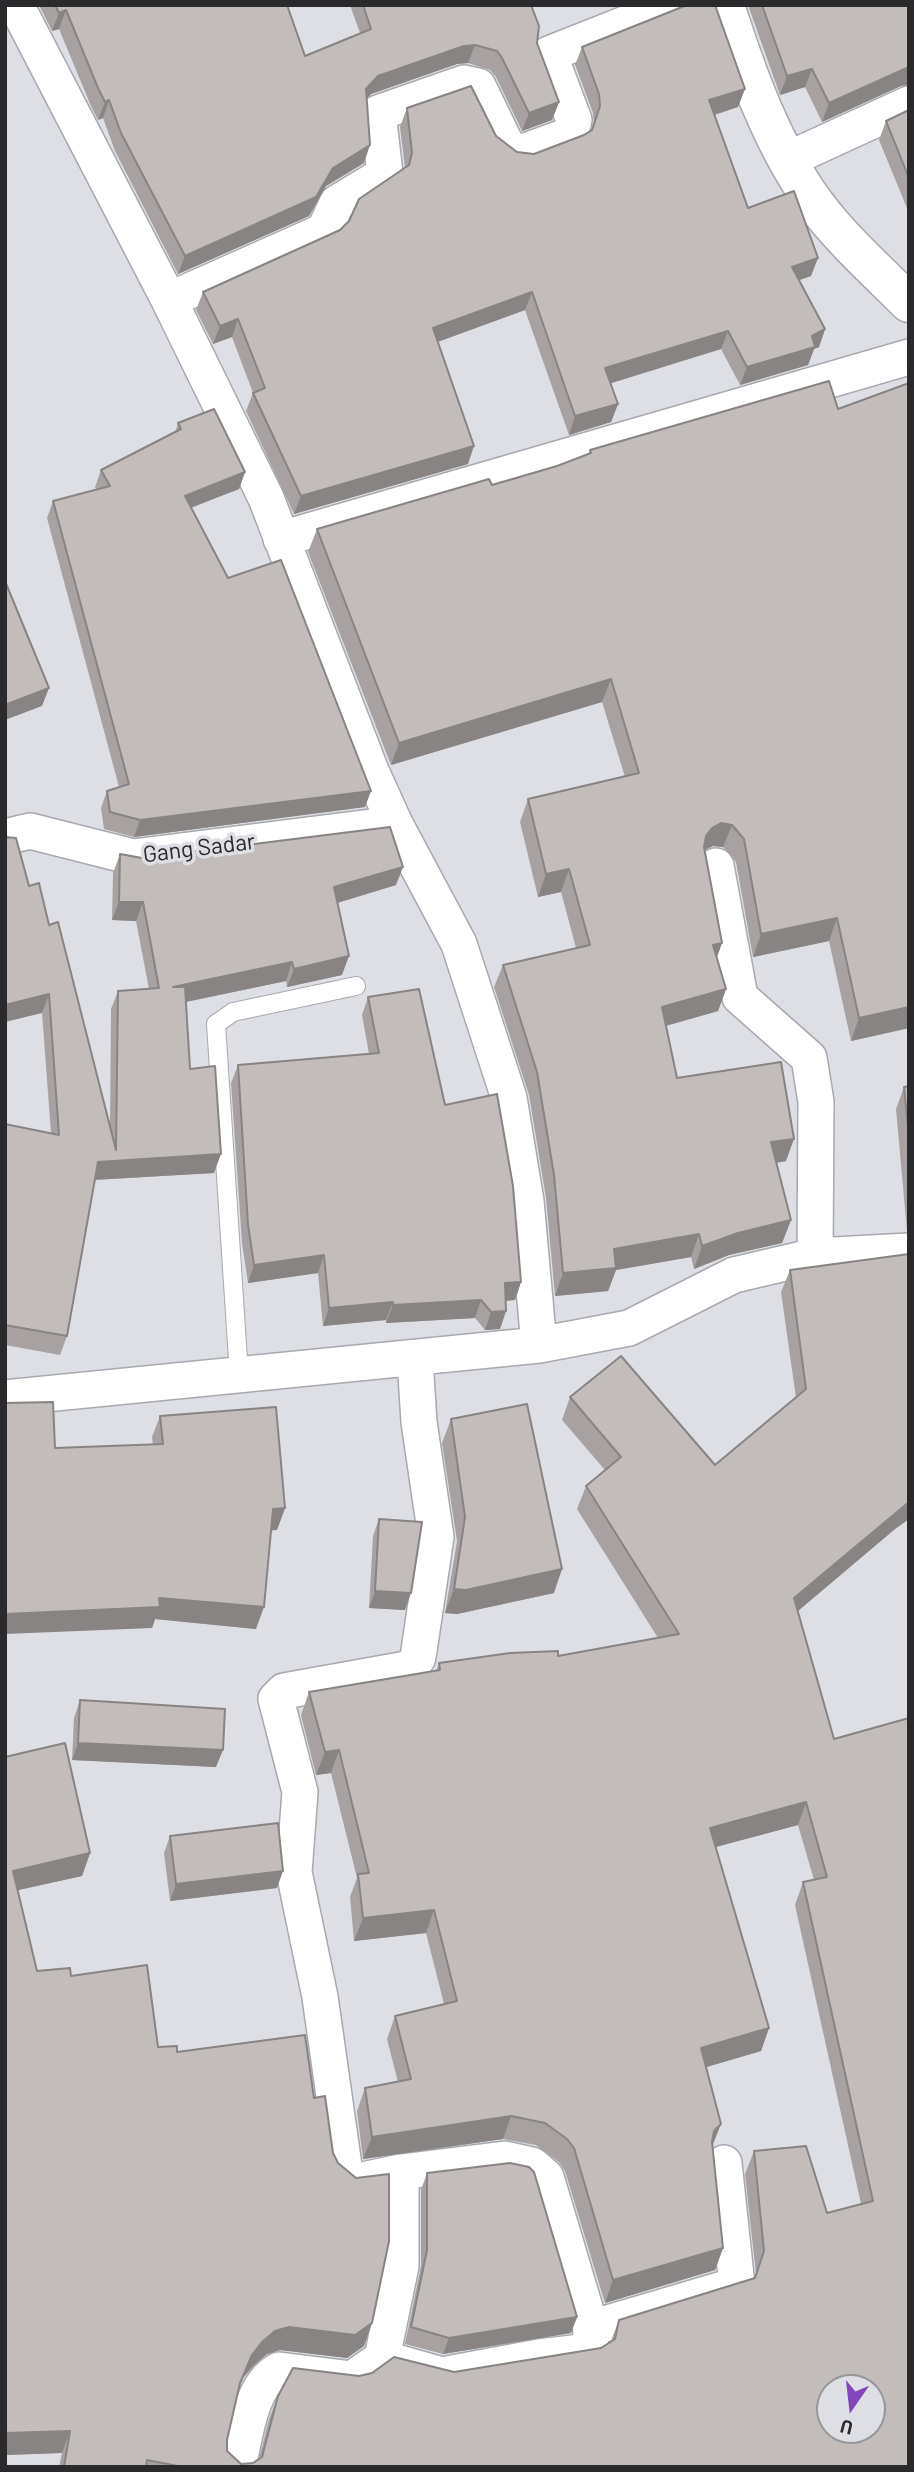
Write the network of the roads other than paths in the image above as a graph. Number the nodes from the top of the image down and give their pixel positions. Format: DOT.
graph roads {
  1 [pos="16,5"];
  2 [pos="673,5"];
  3 [pos="725,5"];
  4 [pos="909,104"];
  5 [pos="787,160"];
  6 [pos="169,300"];
  7 [pos="909,303"];
  8 [pos="909,357"];
  9 [pos="281,540"];
  10 [pos="395,824"];
  11 [pos="5,837"];
  12 [pos="716,866"];
  13 [pos="356,986"];
  14 [pos="909,1251"];
  15 [pos="815,1256"];
  16 [pos="539,1345"];
  17 [pos="415,1359"];
  18 [pos="239,1375"];
  19 [pos="5,1398"];
  20 [pos="724,2163"];
  21 [pos="401,2172"];
  22 [pos="591,2328"];
  23 [pos="382,2358"];
  24 [pos="238,2467"];
  1 -- 6 [label="street"];
  2 -- 6 [label="street"];
  3 -- 5 [label="street"];
  4 -- 5 [label="street"];
  5 -- 7 [label="street"];
  6 -- 9 [label="street"];
  8 -- 9 [label="street"];
  9 -- 10 [label="street"];
  10 -- 11 [label="street, Gang Sadar"];
  10 -- 16 [label="street"];
  12 -- 15 [label="street"];
  13 -- 18 [label="lane"];
  14 -- 15 [label="street"];
  15 -- 16 [label="street"];
  16 -- 17 [label="street"];
  17 -- 18 [label="street"];
  17 -- 21 [label="street"];
  18 -- 19 [label="street"];
  20 -- 22 [label="street"];
  21 -- 22 [label="street"];
  21 -- 23 [label="street"];
  22 -- 23 [label="street"];
  23 -- 24 [label="street"];
}
